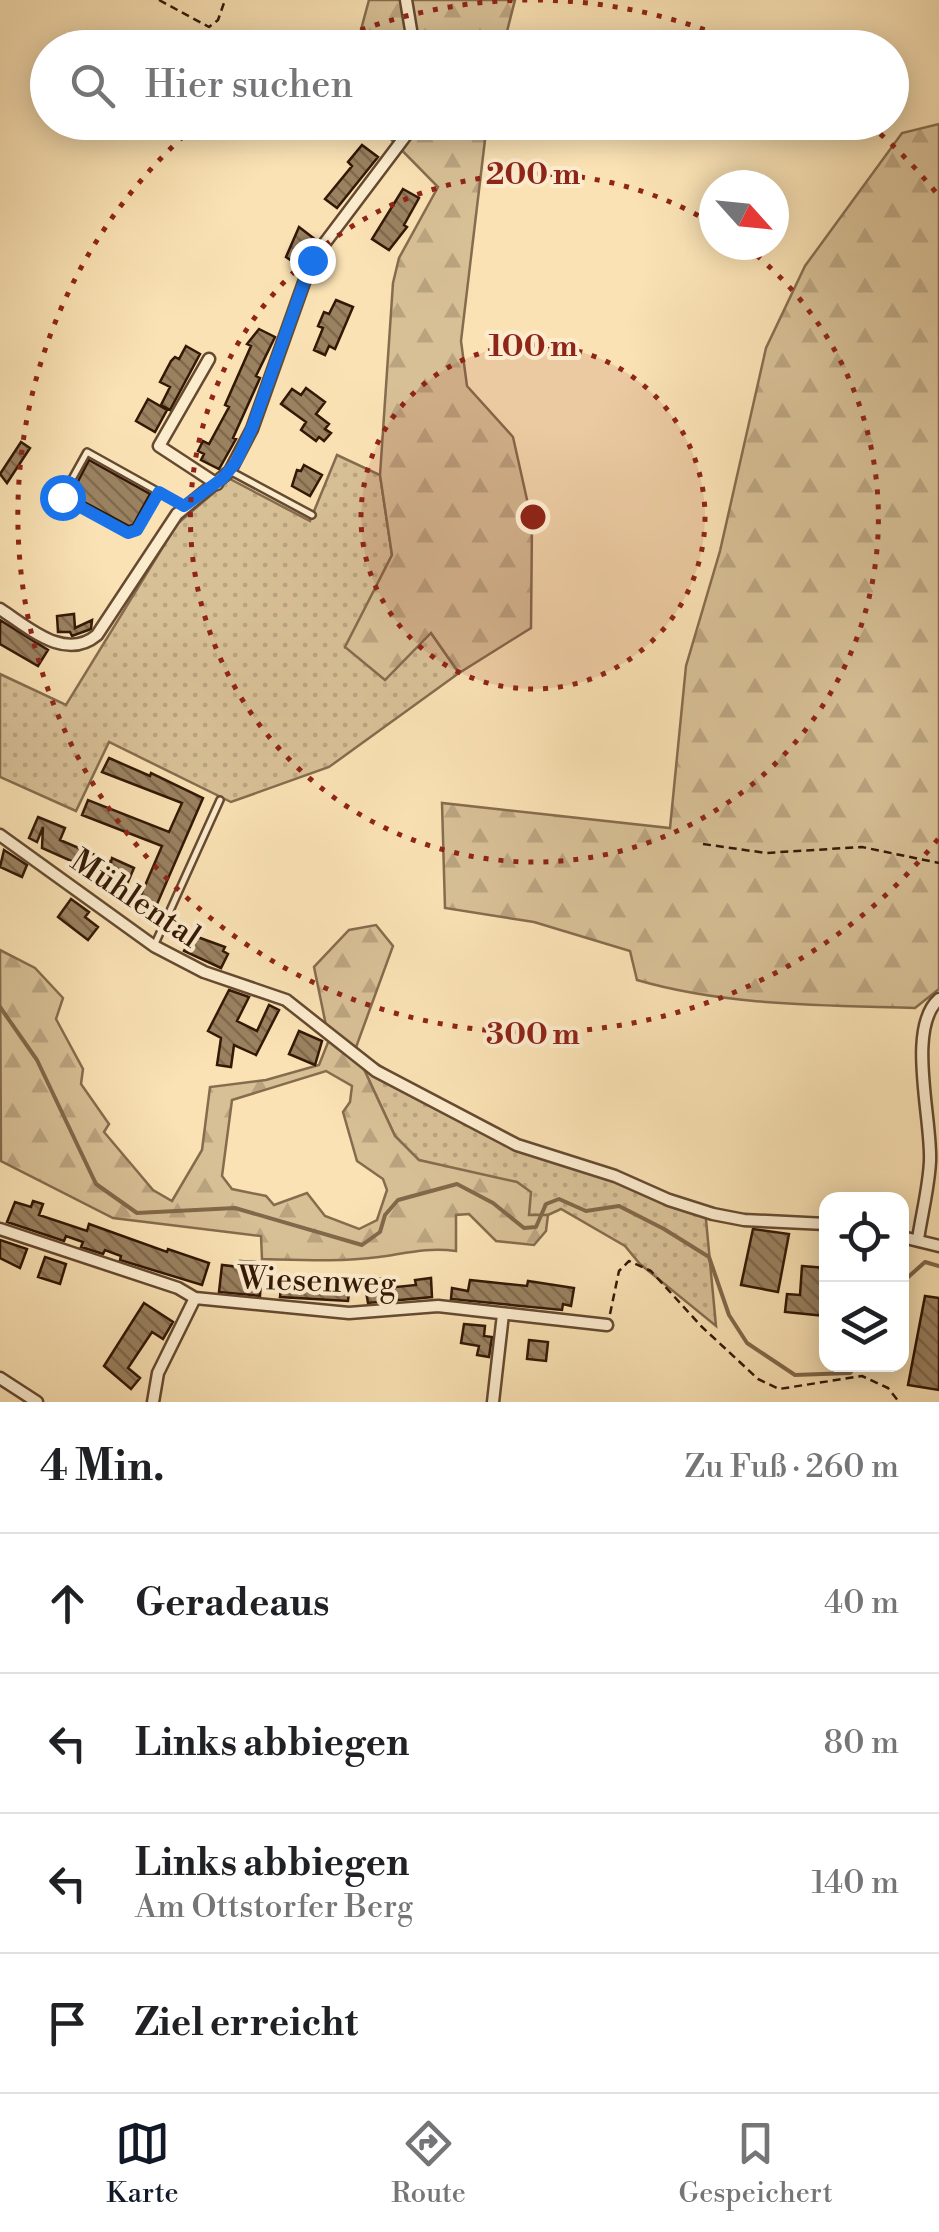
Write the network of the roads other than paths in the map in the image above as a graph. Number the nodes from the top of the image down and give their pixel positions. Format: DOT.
graph roads {
  1 [pos="406,0"];
  2 [pos="411,30"];
  3 [pos="404,140"];
  4 [pos="209,360"];
  5 [pos="230,471"];
  6 [pos="217,484"];
  7 [pos="159,492"];
  8 [pos="184,506"];
  9 [pos="312,515"];
  10 [pos="0,609"];
  11 [pos="220,800"];
  12 [pos="0,835"];
  13 [pos="154,946"];
  14 [pos="939,999"];
  15 [pos="819,1224"];
  16 [pos="0,1229"];
  17 [pos="909,1238"];
  18 [pos="918,1239"];
  19 [pos="939,1246"];
  20 [pos="195,1298"];
  21 [pos="503,1314"];
  22 [pos="607,1326"];
  23 [pos="0,1378"];
  24 [pos="38,1402"];
  25 [pos="153,1402"];
  26 [pos="493,1402"];
  1 -- 2 [label="street"];
  3 -- 5 [label="street"];
  4 -- 6 [label="street"];
  5 -- 6 [label="street"];
  5 -- 9 [label="lane"];
  6 -- 8 [label="street"];
  7 -- 7 [label="lane"];
  7 -- 8 [label="lane"];
  8 -- 10 [label="street"];
  11 -- 13 [label="lane"];
  12 -- 13 [label="street, Mühlental"];
  13 -- 15 [label="street, Mühlental"];
  14 -- 18 [label="street"];
  16 -- 20 [label="street, Wiesenweg"];
  17 -- 18 [label="street"];
  18 -- 19 [label="street"];
  20 -- 21 [label="street, Wiesenweg"];
  20 -- 25 [label="street"];
  21 -- 22 [label="street, Wiesenweg"];
  21 -- 26 [label="street"];
  23 -- 24 [label="street"];
}
